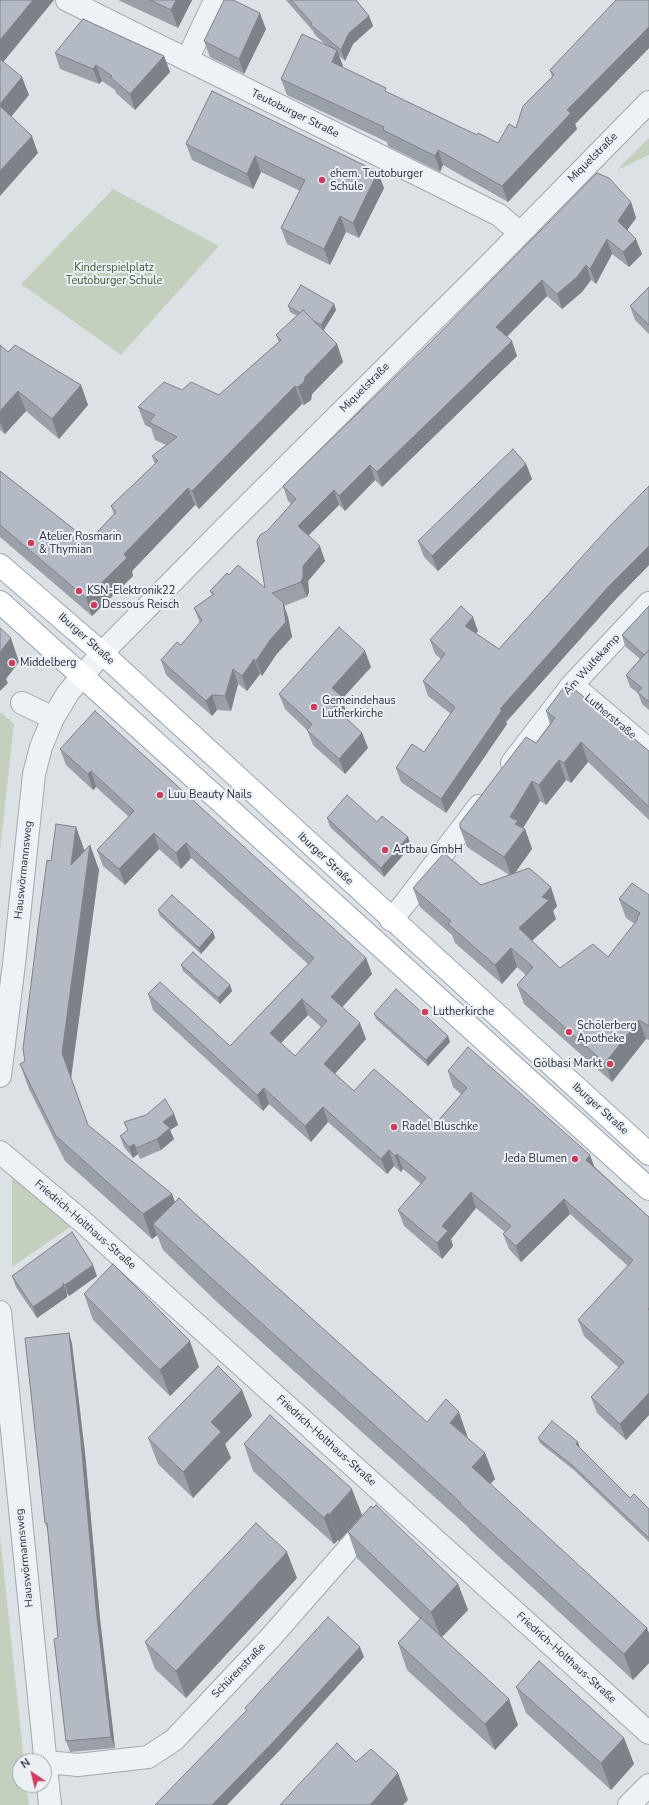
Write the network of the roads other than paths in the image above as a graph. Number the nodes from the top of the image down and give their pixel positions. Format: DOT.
graph roads {
  1 [pos="67,0"];
  2 [pos="219,0"];
  3 [pos="187,60"];
  4 [pos="649,102"];
  5 [pos="520,233"];
  6 [pos="0,565"];
  7 [pos="0,602"];
  8 [pos="649,603"];
  9 [pos="102,653"];
  10 [pos="82,675"];
  11 [pos="572,684"];
  12 [pos="22,703"];
  13 [pos="53,718"];
  14 [pos="649,750"];
  15 [pos="391,920"];
  16 [pos="0,1076"];
  17 [pos="0,1152"];
  18 [pos="649,1154"];
  19 [pos="649,1189"];
  20 [pos="0,1312"];
  21 [pos="391,1501"];
  22 [pos="649,1733"];
  23 [pos="45,1753"];
  24 [pos="52,1762"];
  25 [pos="649,1786"];
  26 [pos="49,1793"];
  27 [pos="50,1805"];
  28 [pos="629,1805"];
  1 -- 3 [label="street, Teutoburger Straße"];
  2 -- 3 [label="street"];
  3 -- 5 [label="street, Teutoburger Straße"];
  4 -- 5 [label="street, Miquelstraße"];
  5 -- 9 [label="street, Miquelstraße"];
  6 -- 9 [label="main road, Iburger Straße"];
  7 -- 10 [label="main road"];
  8 -- 11 [label="street, Am Wulfekamp"];
  9 -- 10 [label="street, Miquelstraße"];
  9 -- 15 [label="main road, Iburger Straße"];
  10 -- 13 [label="street, Hauswörmannsweg"];
  10 -- 19 [label="main road"];
  11 -- 14 [label="street, Lutherstraße"];
  11 -- 15 [label="street, Am Wulfekamp"];
  12 -- 13 [label="street"];
  13 -- 16 [label="street, Hauswörmannsweg"];
  15 -- 18 [label="main road, Iburger Straße"];
  17 -- 21 [label="street, Friedrich-Holthaus-Straße"];
  20 -- 23 [label="street, Hauswörmannsweg"];
  21 -- 22 [label="street, Friedrich-Holthaus-Straße"];
  21 -- 24 [label="street, Schürenstraße"];
  25 -- 28 [label="street"];
  26 -- 27 [label="street, Hauswörmannsweg"];
}
